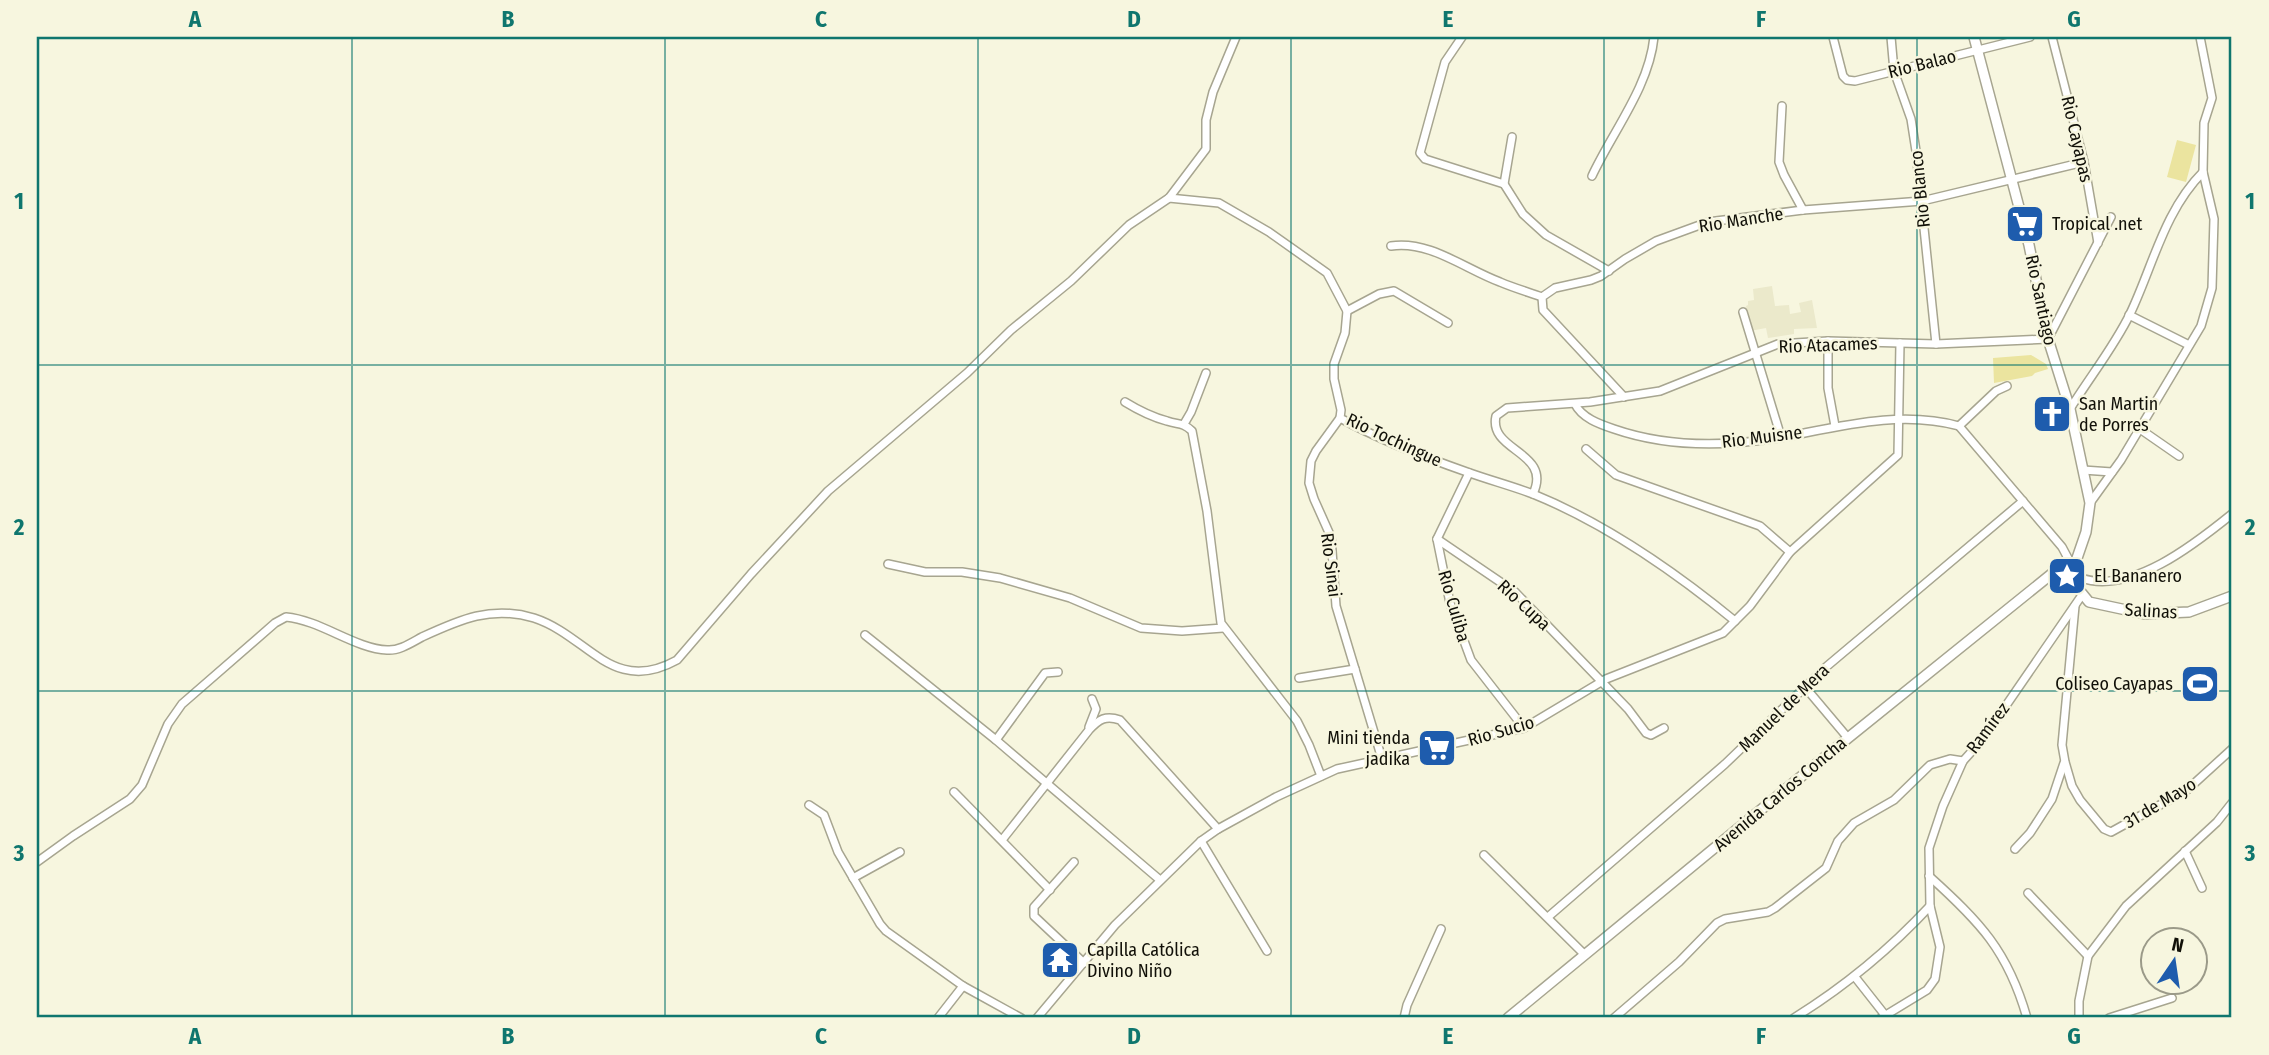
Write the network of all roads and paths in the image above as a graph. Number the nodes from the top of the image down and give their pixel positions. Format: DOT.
graph roads {
  1 [pos="1236,37"];
  2 [pos="1462,37"];
  3 [pos="1654,37"];
  4 [pos="1833,37"];
  5 [pos="1891,37"];
  6 [pos="1974,37"];
  7 [pos="2029,37"];
  8 [pos="2052,37"];
  9 [pos="2200,37"];
  10 [pos="1977,50"];
  11 [pos="1894,71"];
  12 [pos="1782,106"];
  13 [pos="1512,137"];
  14 [pos="2084,162"];
  15 [pos="2203,172"];
  16 [pos="1592,176"];
  17 [pos="2011,179"];
  18 [pos="1504,184"];
  19 [pos="1170,198"];
  20 [pos="1922,201"];
  21 [pos="1803,210"];
  22 [pos="2111,217"];
  23 [pos="2098,243"];
  24 [pos="1391,246"];
  25 [pos="1609,271"];
  26 [pos="1542,297"];
  27 [pos="1346,311"];
  28 [pos="1743,312"];
  29 [pos="2129,315"];
  30 [pos="1448,323"];
  31 [pos="2048,339"];
  32 [pos="1828,341"];
  33 [pos="1900,344"];
  34 [pos="1936,344"];
  35 [pos="2189,345"];
  36 [pos="1754,352"];
  37 [pos="1206,373"];
  38 [pos="2007,386"];
  39 [pos="1624,397"];
  40 [pos="1125,402"];
  41 [pos="1575,404"];
  42 [pos="2070,409"];
  43 [pos="1340,418"];
  44 [pos="1900,420"];
  45 [pos="1184,424"];
  46 [pos="1835,426"];
  47 [pos="1959,426"];
  48 [pos="2140,429"];
  49 [pos="1782,437"];
  50 [pos="1586,449"];
  51 [pos="2179,456"];
  52 [pos="2083,470"];
  53 [pos="2112,472"];
  54 [pos="1469,473"];
  55 [pos="1533,494"];
  56 [pos="2023,500"];
  57 [pos="2090,502"];
  58 [pos="2232,514"];
  59 [pos="1437,539"];
  60 [pos="1790,552"];
  61 [pos="2072,563"];
  62 [pos="888,564"];
  63 [pos="2054,572"];
  64 [pos="2079,582"];
  65 [pos="2082,595"];
  66 [pos="2232,596"];
  67 [pos="2075,604"];
  68 [pos="1735,621"];
  69 [pos="1223,628"];
  70 [pos="865,635"];
  71 [pos="1355,669"];
  72 [pos="1058,672"];
  73 [pos="1299,678"];
  74 [pos="1602,682"];
  75 [pos="1805,687"];
  76 [pos="1092,699"];
  77 [pos="1524,728"];
  78 [pos="1664,728"];
  79 [pos="1089,730"];
  80 [pos="1848,738"];
  81 [pos="996,740"];
  82 [pos="2232,750"];
  83 [pos="1382,759"];
  84 [pos="1963,761"];
  85 [pos="2065,762"];
  86 [pos="1321,776"];
  87 [pos="1047,785"];
  88 [pos="954,792"];
  89 [pos="2232,803"];
  90 [pos="809,805"];
  91 [pos="1219,829"];
  92 [pos="1002,840"];
  93 [pos="1201,841"];
  94 [pos="2015,849"];
  95 [pos="2185,851"];
  96 [pos="900,852"];
  97 [pos="1484,855"];
  98 [pos="37,862"];
  99 [pos="1074,862"];
  100 [pos="1929,876"];
  101 [pos="853,878"];
  102 [pos="1160,880"];
  103 [pos="2203,888"];
  104 [pos="1050,890"];
  105 [pos="2028,893"];
  106 [pos="1930,905"];
  107 [pos="1548,917"];
  108 [pos="1441,929"];
  109 [pos="1267,951"];
  110 [pos="1586,955"];
  111 [pos="2088,956"];
  112 [pos="1084,963"];
  113 [pos="1855,977"];
  114 [pos="963,986"];
  115 [pos="2172,998"];
  116 [pos="1883,1017"];
  117 [pos="939,1018"];
  118 [pos="1021,1018"];
  119 [pos="1037,1018"];
  120 [pos="1404,1018"];
  121 [pos="1508,1018"];
  122 [pos="1614,1018"];
  123 [pos="1794,1018"];
  124 [pos="2027,1018"];
  125 [pos="2079,1018"];
  126 [pos="2109,1018"];
  1 -- 19 [label="street"];
  2 -- 18 [label="street"];
  3 -- 16 [label="street"];
  4 -- 11 [label="street, Rio Balao"];
  5 -- 11 [label="street, Rio Blanco"];
  6 -- 10 [label="street, Rio Santiago"];
  7 -- 10 [label="street, Rio Balao"];
  8 -- 14 [label="street, Rio Cayapas"];
  9 -- 15 [label="street"];
  10 -- 11 [label="street, Rio Balao"];
  10 -- 17 [label="street, Rio Santiago"];
  11 -- 20 [label="street, Rio Blanco"];
  12 -- 21 [label="street"];
  13 -- 18 [label="street"];
  14 -- 17 [label="street, Rio Manche"];
  14 -- 23 [label="street, Rio Cayapas"];
  15 -- 29 [label="street"];
  15 -- 35 [label="street"];
  17 -- 20 [label="street, Rio Manche"];
  17 -- 31 [label="street, Rio Santiago"];
  18 -- 25 [label="street"];
  19 -- 27 [label="street"];
  19 -- 98 [label="street"];
  20 -- 21 [label="street, Rio Manche"];
  20 -- 34 [label="street, Rio Blanco"];
  21 -- 25 [label="street, Rio Manche"];
  22 -- 23 [label="street"];
  23 -- 31 [label="street"];
  24 -- 26 [label="street"];
  25 -- 26 [label="street, Rio Manche"];
  26 -- 39 [label="street"];
  27 -- 30 [label="street"];
  27 -- 43 [label="street, Rio Tochingue"];
  28 -- 36 [label="street"];
  29 -- 35 [label="street"];
  29 -- 42 [label="street"];
  31 -- 34 [label="street, Rio Atacames"];
  31 -- 42 [label="street, Rio Santiago"];
  32 -- 33 [label="street, Rio Atacames"];
  32 -- 36 [label="street, Rio Atacames"];
  32 -- 46 [label="street"];
  33 -- 34 [label="street, Rio Atacames"];
  33 -- 44 [label="street, Rio Sucio"];
  35 -- 48 [label="street"];
  36 -- 39 [label="street, Rio Atacames"];
  36 -- 49 [label="street"];
  37 -- 45 [label="street"];
  38 -- 47 [label="street"];
  39 -- 41 [label="street, Rio Atacames"];
  40 -- 45 [label="street"];
  41 -- 49 [label="street, Rio Muisne"];
  41 -- 55 [label="street, Rio Atacames"];
  42 -- 52 [label="street, Rio Santiago"];
  43 -- 54 [label="street, Rio Tochingue"];
  43 -- 71 [label="street, Rio Sinai"];
  44 -- 46 [label="street, Rio Muisne"];
  44 -- 47 [label="street, Rio Muisne"];
  44 -- 60 [label="street, Rio Sucio"];
  45 -- 69 [label="street"];
  46 -- 49 [label="street, Rio Muisne"];
  47 -- 56 [label="street"];
  48 -- 51 [label="street"];
  48 -- 53 [label="street"];
  50 -- 60 [label="street"];
  52 -- 53 [label="street"];
  52 -- 57 [label="street, Rio Santiago"];
  53 -- 57 [label="street"];
  54 -- 55 [label="street, Rio Tochingue"];
  54 -- 59 [label="street"];
  55 -- 68 [label="street, Rio Tochingue"];
  56 -- 61 [label="street"];
  56 -- 75 [label="street, Manuel de Mera"];
  57 -- 61 [label="street, Rio Santiago"];
  58 -- 64 [label="street"];
  59 -- 74 [label="street, Rio Cupa"];
  59 -- 77 [label="street, Rio Culiba"];
  60 -- 68 [label="street, Rio Sucio"];
  61 -- 63 [label="street"];
  61 -- 64 [label="street"];
  62 -- 69 [label="street"];
  63 -- 64 [label="street"];
  63 -- 80 [label="street, Avenida Carlos Concha"];
  64 -- 65 [label="street"];
  65 -- 66 [label="street, Salinas"];
  65 -- 67 [label="street, Ramírez"];
  67 -- 84 [label="street, Ramírez"];
  67 -- 85 [label="street, 31 de Mayo"];
  68 -- 74 [label="street, Rio Sucio"];
  69 -- 86 [label="street"];
  70 -- 81 [label="street"];
  71 -- 73 [label="street"];
  71 -- 83 [label="street, Rio Sinai"];
  72 -- 81 [label="street"];
  74 -- 77 [label="street, Rio Sucio"];
  74 -- 78 [label="street, Rio Cupa"];
  75 -- 80 [label="street"];
  75 -- 107 [label="street, Manuel de Mera"];
  76 -- 79 [label="street"];
  77 -- 83 [label="street, Rio Sucio"];
  79 -- 87 [label="street"];
  79 -- 91 [label="street"];
  80 -- 110 [label="street, Avenida Carlos Concha"];
  81 -- 87 [label="street"];
  82 -- 85 [label="street, 31 de Mayo"];
  83 -- 86 [label="street, Rio Sucio"];
  84 -- 100 [label="street, Ramírez"];
  84 -- 122 [label="street"];
  85 -- 94 [label="street"];
  86 -- 91 [label="street, Rio Sucio"];
  87 -- 92 [label="street"];
  87 -- 102 [label="street"];
  88 -- 92 [label="street"];
  89 -- 95 [label="street"];
  90 -- 101 [label="street"];
  91 -- 93 [label="street, Rio Sucio"];
  92 -- 104 [label="street"];
  93 -- 102 [label="street, Rio Sucio"];
  93 -- 109 [label="street"];
  95 -- 103 [label="street"];
  95 -- 111 [label="street"];
  96 -- 101 [label="street"];
  97 -- 107 [label="street"];
  99 -- 104 [label="street"];
  100 -- 106 [label="street, Ramírez"];
  100 -- 124 [label="street"];
  101 -- 114 [label="street"];
  102 -- 112 [label="street, Rio Sucio"];
  104 -- 112 [label="street"];
  105 -- 111 [label="street"];
  106 -- 113 [label="street"];
  106 -- 116 [label="street, Ramírez"];
  107 -- 110 [label="street"];
  108 -- 120 [label="street"];
  110 -- 121 [label="street, Avenida Carlos Concha"];
  111 -- 125 [label="street"];
  112 -- 119 [label="street, Rio Sucio"];
  113 -- 116 [label="street"];
  113 -- 123 [label="street"];
  114 -- 117 [label="street"];
  114 -- 118 [label="street"];
  115 -- 126 [label="street"];
}
